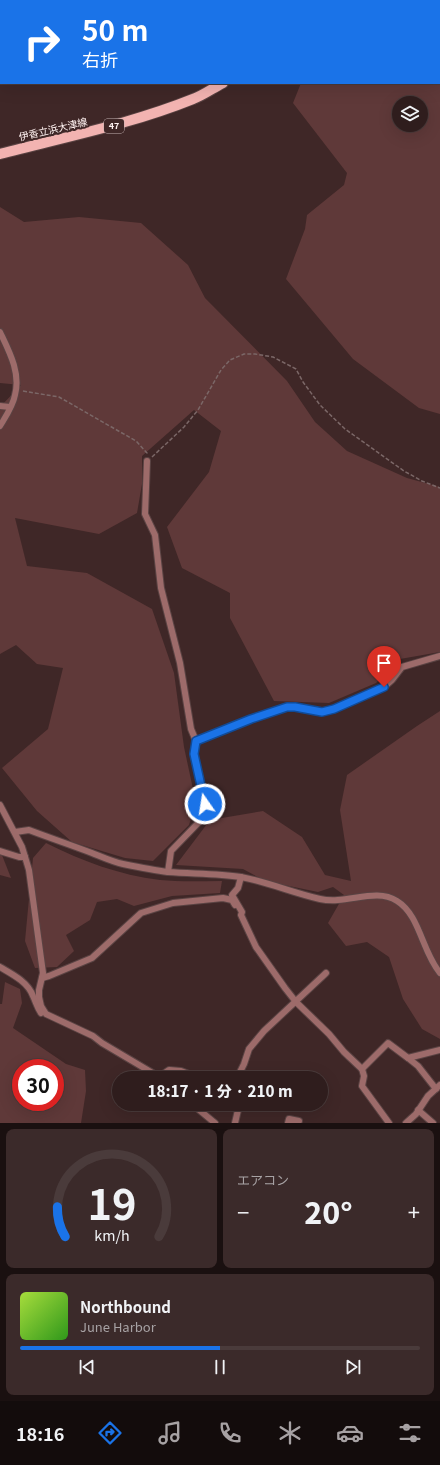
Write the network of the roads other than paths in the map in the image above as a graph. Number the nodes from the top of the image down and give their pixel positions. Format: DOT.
graph roads {
  1 [pos="221,84"];
  2 [pos="0,154"];
  3 [pos="0,332"];
  4 [pos="0,406"];
  5 [pos="10,407"];
  6 [pos="0,426"];
  7 [pos="147,461"];
  8 [pos="440,656"];
  9 [pos="196,741"];
  10 [pos="0,805"];
  11 [pos="14,832"];
  12 [pos="0,850"];
  13 [pos="25,856"];
  14 [pos="168,872"];
  15 [pos="241,877"];
  16 [pos="241,915"];
  17 [pos="0,967"];
  18 [pos="326,973"];
  19 [pos="440,973"];
  20 [pos="42,978"];
  21 [pos="296,1002"];
  22 [pos="46,1014"];
  23 [pos="440,1050"];
  24 [pos="408,1058"];
  25 [pos="362,1069"];
  26 [pos="149,1071"];
  27 [pos="168,1071"];
  28 [pos="180,1071"];
  29 [pos="240,1071"];
  30 [pos="438,1087"];
  31 [pos="418,1110"];
  32 [pos="200,1111"];
  33 [pos="238,1111"];
  34 [pos="299,1122"];
  35 [pos="215,1123"];
  36 [pos="235,1123"];
  37 [pos="288,1123"];
  38 [pos="388,1123"];
  39 [pos="406,1123"];
  40 [pos="433,1123"];
  1 -- 2 [label="main road, 伊香立浜大津線 / 47"];
  3 -- 5 [label="street"];
  4 -- 5 [label="street"];
  5 -- 6 [label="street"];
  7 -- 9 [label="street"];
  8 -- 9 [label="street"];
  9 -- 14 [label="street"];
  10 -- 11 [label="street"];
  11 -- 13 [label="street"];
  11 -- 14 [label="street"];
  12 -- 13 [label="street"];
  13 -- 20 [label="street"];
  14 -- 15 [label="street"];
  15 -- 16 [label="street"];
  15 -- 19 [label="street"];
  16 -- 20 [label="street"];
  16 -- 21 [label="street"];
  17 -- 22 [label="street"];
  18 -- 21 [label="street"];
  20 -- 22 [label="street"];
  21 -- 25 [label="street"];
  21 -- 29 [label="street"];
  22 -- 26 [label="street"];
  23 -- 24 [label="street"];
  24 -- 25 [label="street"];
  24 -- 30 [label="street"];
  25 -- 38 [label="street"];
  27 -- 28 [label="street"];
  30 -- 31 [label="street"];
  31 -- 39 [label="street"];
  31 -- 40 [label="street"];
  32 -- 35 [label="street"];
  33 -- 36 [label="street"];
  34 -- 37 [label="street"];
}
